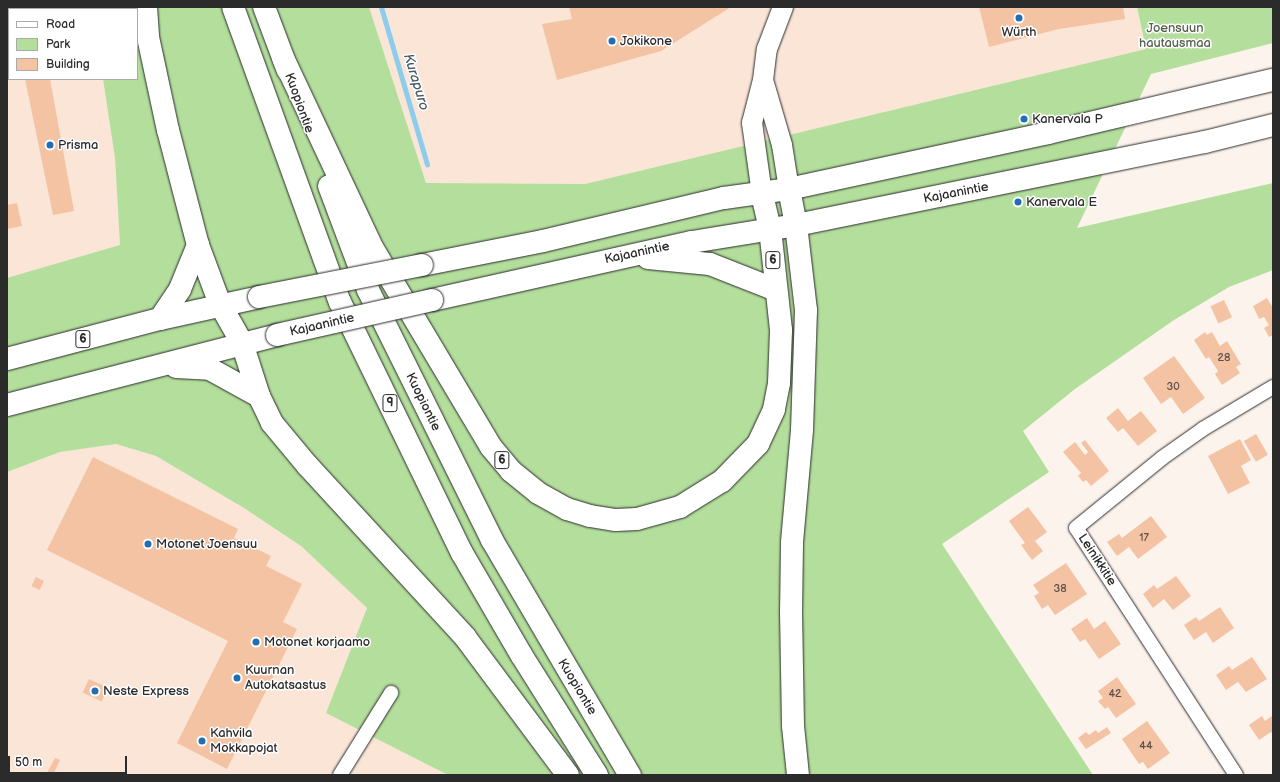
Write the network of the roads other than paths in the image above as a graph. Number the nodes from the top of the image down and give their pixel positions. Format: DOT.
graph roads {
  1 [pos="146,7"];
  2 [pos="233,7"];
  3 [pos="264,7"];
  4 [pos="783,7"];
  5 [pos="283,58"];
  6 [pos="763,80"];
  7 [pos="1273,80"];
  8 [pos="1273,125"];
  9 [pos="788,189"];
  10 [pos="762,194"];
  11 [pos="796,225"];
  12 [pos="770,229"];
  13 [pos="198,245"];
  14 [pos="626,256"];
  15 [pos="776,290"];
  16 [pos="220,304"];
  17 [pos="160,319"];
  18 [pos="242,343"];
  19 [pos="7,359"];
  20 [pos="159,366"];
  21 [pos="1273,387"];
  22 [pos="260,396"];
  23 [pos="7,405"];
  24 [pos="391,693"];
  25 [pos="340,775"];
  26 [pos="568,775"];
  27 [pos="597,775"];
  28 [pos="630,775"];
  29 [pos="798,775"];
  30 [pos="1236,775"];
  1 -- 13 [label="main road"];
  2 -- 27 [label="main road, 9"];
  3 -- 5 [label="main road, Kuopiontie / 6"];
  4 -- 6 [label="street"];
  5 -- 15 [label="main road, 6"];
  5 -- 28 [label="main road, Kuopiontie / 6"];
  6 -- 9 [label="street"];
  6 -- 10 [label="street"];
  7 -- 9 [label="main road"];
  8 -- 11 [label="main road, Kajaanintie"];
  9 -- 10 [label="main road, 6"];
  9 -- 11 [label="main road"];
  10 -- 12 [label="main road"];
  10 -- 16 [label="main road, 6, bridge"];
  11 -- 12 [label="main road, Kajaanintie / 6"];
  11 -- 29 [label="main road"];
  12 -- 14 [label="main road, Kajaanintie / 6"];
  12 -- 15 [label="main road, 6"];
  13 -- 16 [label="main road"];
  13 -- 17 [label="main road"];
  14 -- 15 [label="main road, 6"];
  14 -- 18 [label="main road, Kajaanintie / 6, bridge"];
  16 -- 17 [label="main road, 6"];
  16 -- 18 [label="main road"];
  17 -- 19 [label="main road, 6"];
  18 -- 20 [label="main road, Kajaanintie / 6"];
  18 -- 22 [label="main road"];
  20 -- 22 [label="main road"];
  20 -- 23 [label="main road, Kajaanintie / 6"];
  21 -- 30 [label="street, Leinikkitie"];
  22 -- 26 [label="main road"];
  24 -- 25 [label="street"];
}
